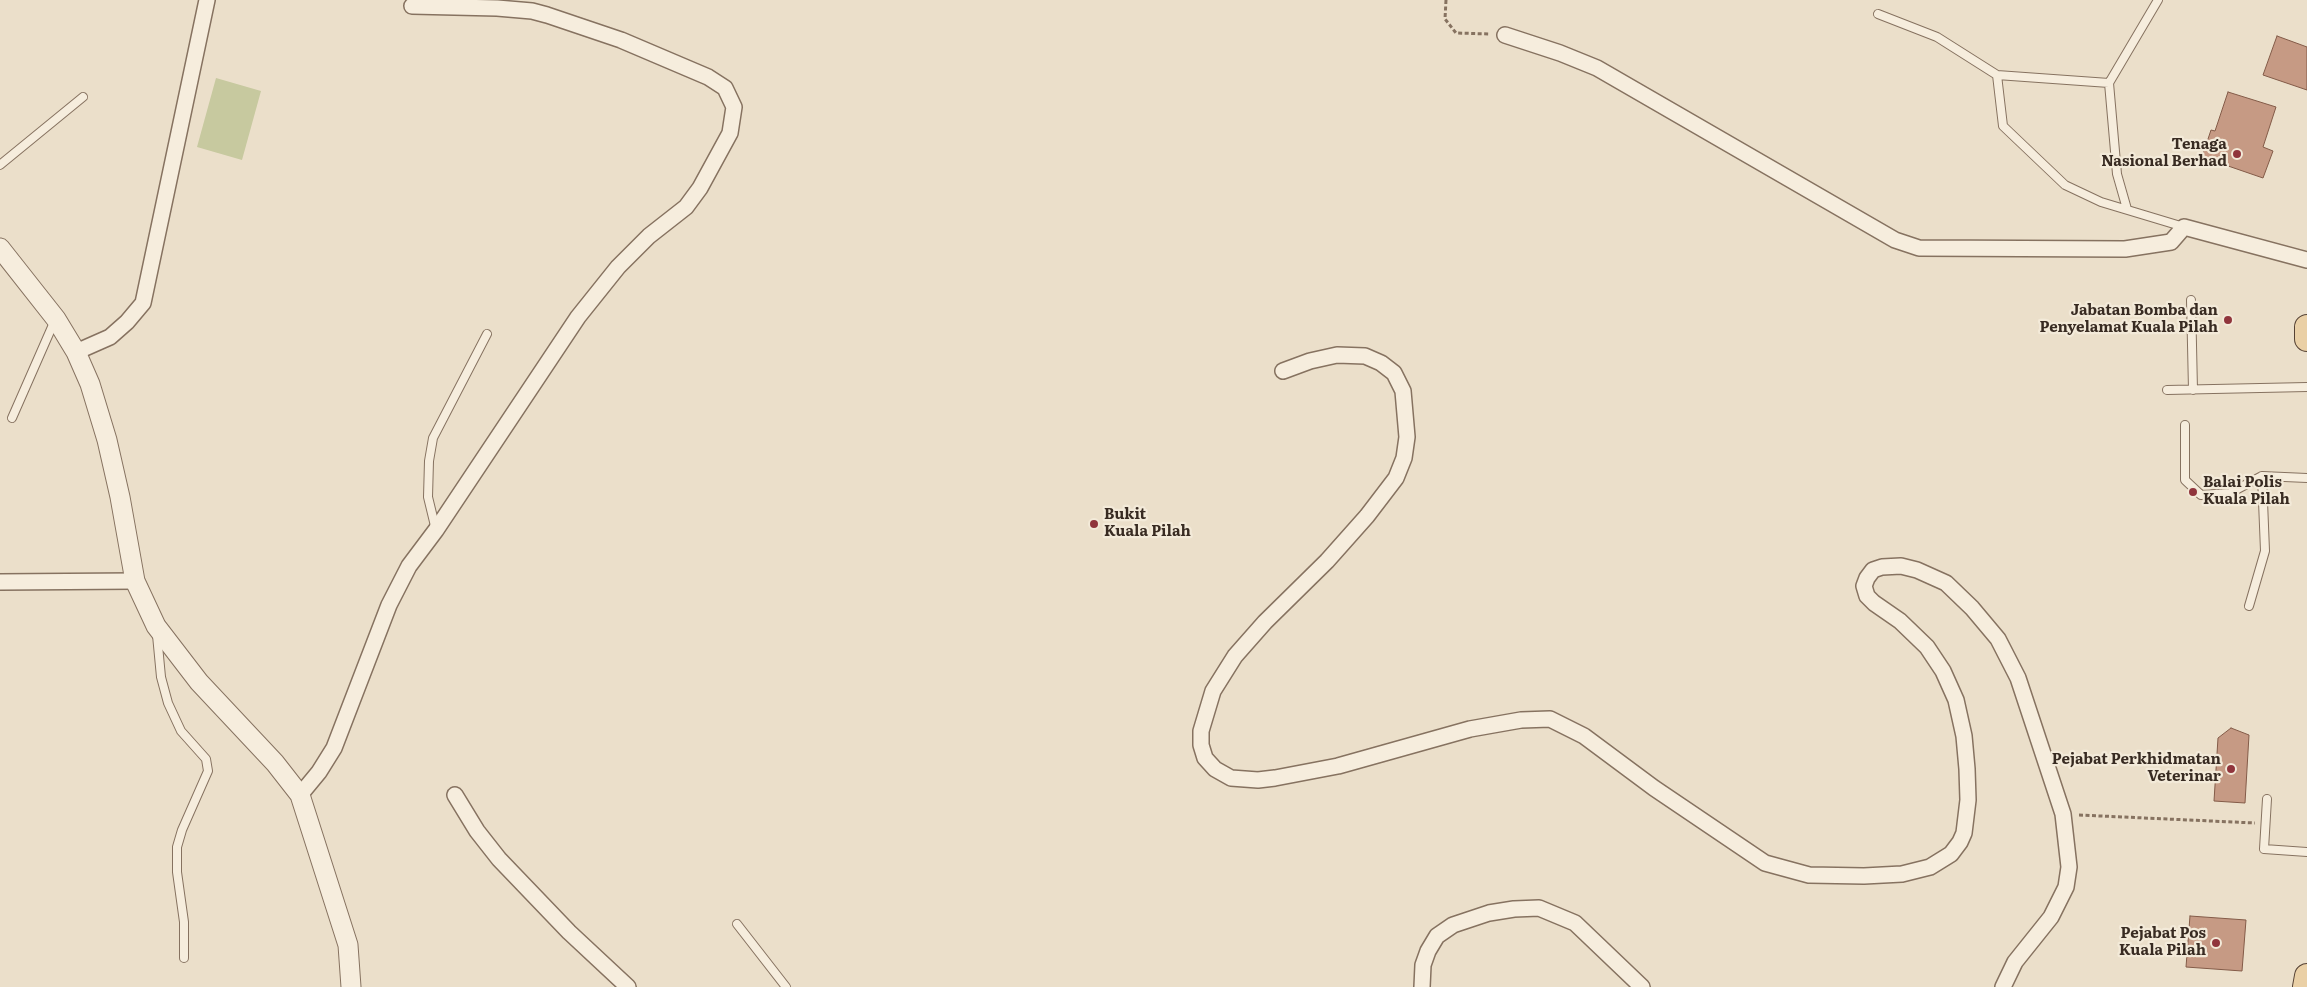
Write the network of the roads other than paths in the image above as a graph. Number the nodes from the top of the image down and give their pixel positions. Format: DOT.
graph roads {
  1 [pos="207,0"];
  2 [pos="2158,0"];
  3 [pos="412,6"];
  4 [pos="1878,14"];
  5 [pos="1505,35"];
  6 [pos="1997,74"];
  7 [pos="2109,83"];
  8 [pos="83,97"];
  9 [pos="0,165"];
  10 [pos="2127,209"];
  11 [pos="2184,227"];
  12 [pos="0,248"];
  13 [pos="2307,260"];
  14 [pos="2191,300"];
  15 [pos="56,319"];
  16 [pos="2307,327"];
  17 [pos="487,334"];
  18 [pos="2307,339"];
  19 [pos="76,352"];
  20 [pos="1283,371"];
  21 [pos="2307,388"];
  22 [pos="2167,390"];
  23 [pos="2193,390"];
  24 [pos="12,418"];
  25 [pos="2185,426"];
  26 [pos="2262,476"];
  27 [pos="2307,478"];
  28 [pos="436,530"];
  29 [pos="135,581"];
  30 [pos="0,582"];
  31 [pos="2249,606"];
  32 [pos="156,626"];
  33 [pos="300,795"];
  34 [pos="455,795"];
  35 [pos="2267,799"];
  36 [pos="2307,852"];
  37 [pos="737,924"];
  38 [pos="184,958"];
  39 [pos="2307,976"];
  40 [pos="351,987"];
  41 [pos="628,987"];
  42 [pos="786,987"];
  43 [pos="1422,987"];
  44 [pos="1642,987"];
  45 [pos="2003,987"];
  46 [pos="2305,987"];
  1 -- 19 [label="street"];
  2 -- 7 [label="lane"];
  3 -- 28 [label="street"];
  4 -- 6 [label="lane"];
  5 -- 11 [label="street"];
  6 -- 7 [label="lane"];
  6 -- 10 [label="lane"];
  7 -- 10 [label="lane"];
  8 -- 9 [label="lane"];
  10 -- 11 [label="lane"];
  11 -- 13 [label="street"];
  12 -- 15 [label="street"];
  14 -- 23 [label="lane"];
  15 -- 19 [label="street"];
  15 -- 24 [label="lane"];
  16 -- 18 [label="main road"];
  17 -- 28 [label="lane"];
  19 -- 29 [label="street"];
  20 -- 45 [label="street"];
  21 -- 23 [label="lane"];
  22 -- 23 [label="lane"];
  25 -- 26 [label="lane"];
  26 -- 27 [label="lane"];
  26 -- 31 [label="lane"];
  28 -- 33 [label="street"];
  29 -- 30 [label="street"];
  29 -- 32 [label="street"];
  32 -- 33 [label="street"];
  32 -- 38 [label="lane"];
  33 -- 40 [label="street"];
  34 -- 41 [label="street"];
  35 -- 36 [label="lane"];
  37 -- 42 [label="lane"];
  39 -- 46 [label="main road"];
  43 -- 44 [label="street"];
}
